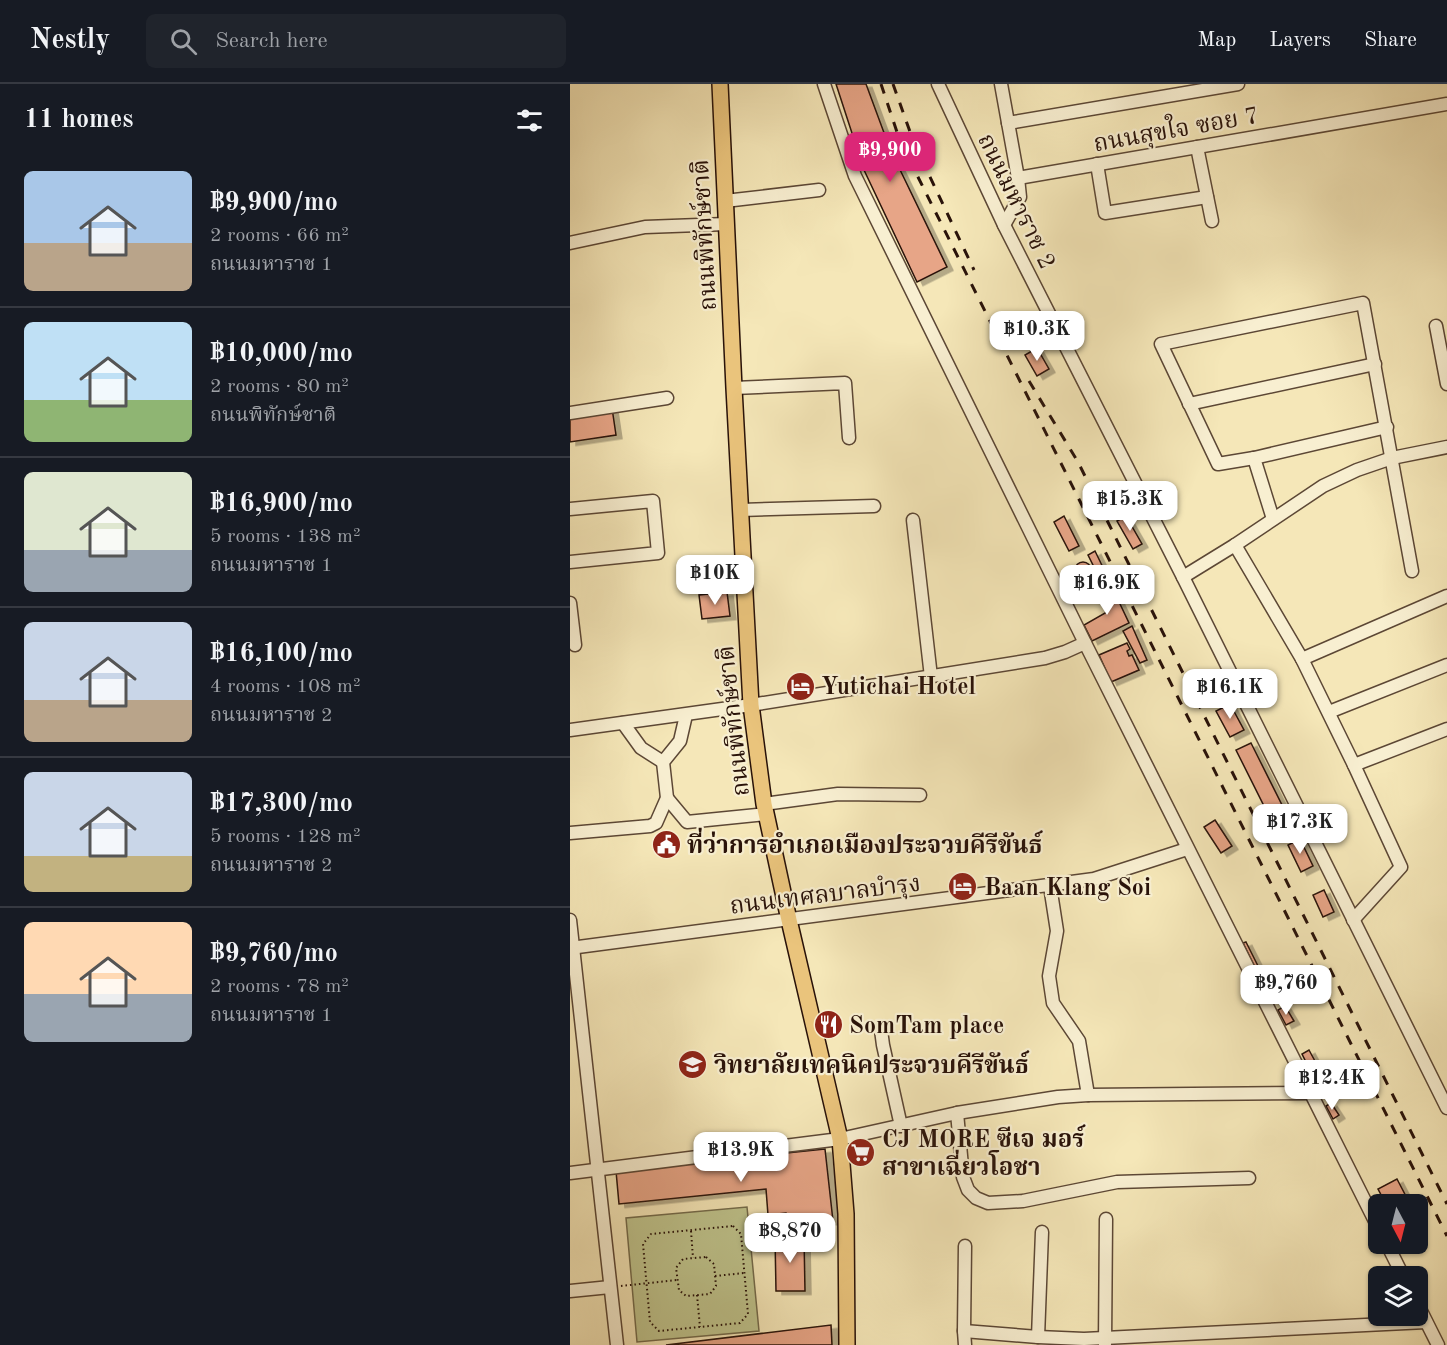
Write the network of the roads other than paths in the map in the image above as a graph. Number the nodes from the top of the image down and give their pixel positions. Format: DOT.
graph roads {
  1 [pos="720,84"];
  2 [pos="824,84"];
  3 [pos="938,84"];
  4 [pos="1001,84"];
  5 [pos="1238,84"];
  6 [pos="1447,104"];
  7 [pos="1008,123"];
  8 [pos="1197,147"];
  9 [pos="1097,164"];
  10 [pos="1018,178"];
  11 [pos="819,190"];
  12 [pos="1207,196"];
  13 [pos="725,201"];
  14 [pos="1212,221"];
  15 [pos="726,224"];
  16 [pos="1004,225"];
  17 [pos="570,243"];
  18 [pos="1436,326"];
  19 [pos="1375,364"];
  20 [pos="1447,384"];
  21 [pos="734,388"];
  22 [pos="668,398"];
  23 [pos="1189,404"];
  24 [pos="570,412"];
  25 [pos="1387,427"];
  26 [pos="849,438"];
  27 [pos="1447,447"];
  28 [pos="1392,458"];
  29 [pos="1254,459"];
  30 [pos="874,506"];
  31 [pos="570,509"];
  32 [pos="741,510"];
  33 [pos="1274,519"];
  34 [pos="913,520"];
  35 [pos="1235,545"];
  36 [pos="570,562"];
  37 [pos="1412,571"];
  38 [pos="1183,577"];
  39 [pos="1447,596"];
  40 [pos="570,603"];
  41 [pos="1085,643"];
  42 [pos="575,645"];
  43 [pos="1302,659"];
  44 [pos="1447,665"];
  45 [pos="931,677"];
  46 [pos="751,705"];
  47 [pos="1329,712"];
  48 [pos="686,715"];
  49 [pos="624,723"];
  50 [pos="1447,729"];
  51 [pos="570,730"];
  52 [pos="663,762"];
  53 [pos="1354,765"];
  54 [pos="920,795"];
  55 [pos="667,798"];
  56 [pos="765,809"];
  57 [pos="570,834"];
  58 [pos="1187,849"];
  59 [pos="1050,886"];
  60 [pos="570,920"];
  61 [pos="789,920"];
  62 [pos="1353,920"];
  63 [pos="572,948"];
  64 [pos="881,1030"];
  65 [pos="1441,1081"];
  66 [pos="1311,1093"];
  67 [pos="1088,1095"];
  68 [pos="1447,1108"];
  69 [pos="957,1113"];
  70 [pos="901,1126"];
  71 [pos="840,1139"];
  72 [pos="597,1170"];
  73 [pos="570,1173"];
  74 [pos="1249,1178"];
  75 [pos="1368,1207"];
  76 [pos="1106,1219"];
  77 [pos="1042,1232"];
  78 [pos="965,1246"];
  79 [pos="610,1287"];
  80 [pos="570,1291"];
  81 [pos="1368,1326"];
  82 [pos="1428,1326"];
  83 [pos="964,1331"];
  84 [pos="1038,1337"];
  85 [pos="1105,1342"];
  86 [pos="617,1345"];
  87 [pos="847,1345"];
  88 [pos="965,1345"];
  89 [pos="1438,1345"];
  1 -- 13 [label="main road, ถนนพิทักษ์ชาติ"];
  2 -- 41 [label="street"];
  3 -- 16 [label="street, ถนนมหาราช 2"];
  4 -- 7 [label="street"];
  5 -- 7 [label="street"];
  6 -- 8 [label="street, ถนนสุขใจ ซอย 7"];
  7 -- 10 [label="street"];
  8 -- 9 [label="street, ถนนสุขใจ ซอย 7"];
  8 -- 12 [label="street"];
  9 -- 10 [label="street, ถนนสุขใจ ซอย 7"];
  9 -- 12 [label="street"];
  10 -- 16 [label="street"];
  11 -- 13 [label="street"];
  12 -- 14 [label="street"];
  13 -- 15 [label="main road, ถนนพิทักษ์ชาติ"];
  15 -- 17 [label="street"];
  15 -- 21 [label="main road, ถนนพิทักษ์ชาติ"];
  16 -- 38 [label="street, ถนนมหาราช 2"];
  18 -- 20 [label="street"];
  19 -- 23 [label="street"];
  19 -- 23 [label="street"];
  19 -- 25 [label="street"];
  21 -- 26 [label="street"];
  21 -- 32 [label="main road, ถนนพิทักษ์ชาติ"];
  22 -- 24 [label="street"];
  23 -- 29 [label="street"];
  25 -- 28 [label="street"];
  25 -- 29 [label="street"];
  27 -- 28 [label="street"];
  28 -- 33 [label="street"];
  28 -- 37 [label="street"];
  29 -- 33 [label="street"];
  30 -- 32 [label="street"];
  31 -- 36 [label="street"];
  32 -- 46 [label="main road, ถนนพิทักษ์ชาติ"];
  33 -- 35 [label="street"];
  34 -- 45 [label="street"];
  35 -- 38 [label="street"];
  35 -- 43 [label="street"];
  38 -- 62 [label="street, ถนนมหาราช 2"];
  39 -- 43 [label="street"];
  40 -- 42 [label="street"];
  41 -- 45 [label="street"];
  41 -- 58 [label="street"];
  43 -- 47 [label="street"];
  44 -- 47 [label="street"];
  45 -- 46 [label="street"];
  46 -- 48 [label="street"];
  46 -- 56 [label="main road, ถนนพิทักษ์ชาติ"];
  47 -- 53 [label="street"];
  48 -- 49 [label="street"];
  48 -- 52 [label="street"];
  49 -- 51 [label="street"];
  49 -- 52 [label="street"];
  50 -- 53 [label="street"];
  52 -- 55 [label="street"];
  53 -- 62 [label="street"];
  54 -- 56 [label="street"];
  55 -- 56 [label="street"];
  55 -- 57 [label="street"];
  56 -- 61 [label="main road, ถนนพิทักษ์ชาติ"];
  58 -- 59 [label="street, ถนนเทศลบาลบำรุง"];
  58 -- 66 [label="street"];
  59 -- 61 [label="street, ถนนเทศลบาลบำรุง"];
  59 -- 67 [label="street"];
  60 -- 63 [label="street"];
  61 -- 63 [label="street, ถนนเทศลบาลบำรุง"];
  61 -- 71 [label="main road, ถนนพิทักษ์ชาติ"];
  62 -- 65 [label="street, ถนนมหาราช 2"];
  63 -- 72 [label="street"];
  64 -- 70 [label="street"];
  65 -- 68 [label="street, ถนนมหาราช 2"];
  66 -- 67 [label="street"];
  66 -- 75 [label="street"];
  67 -- 69 [label="street"];
  69 -- 70 [label="street"];
  69 -- 74 [label="street"];
  70 -- 71 [label="street"];
  71 -- 72 [label="street"];
  71 -- 87 [label="main road, ถนนพิทักษ์ชาติ"];
  72 -- 73 [label="street"];
  72 -- 79 [label="street"];
  76 -- 85 [label="street"];
  77 -- 84 [label="street"];
  78 -- 83 [label="street"];
  79 -- 80 [label="street"];
  79 -- 86 [label="street"];
  81 -- 85 [label="street"];
  82 -- 89 [label="street"];
  83 -- 84 [label="street"];
  83 -- 88 [label="street"];
  84 -- 85 [label="street"];
}
